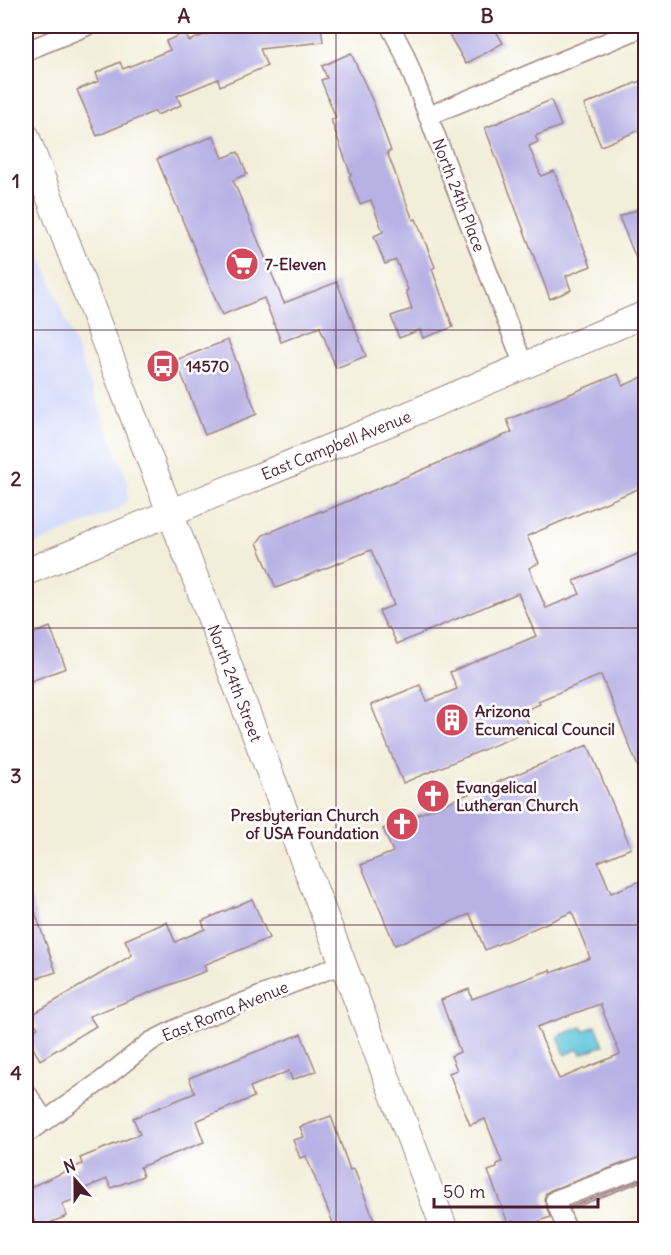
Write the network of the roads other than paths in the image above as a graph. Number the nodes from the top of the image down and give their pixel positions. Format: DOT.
graph roads {
  1 [pos="87,26"];
  2 [pos="390,26"];
  3 [pos="645,26"];
  4 [pos="26,51"];
  5 [pos="428,116"];
  6 [pos="26,136"];
  7 [pos="645,314"];
  8 [pos="524,366"];
  9 [pos="170,513"];
  10 [pos="26,572"];
  11 [pos="343,964"];
  12 [pos="26,1092"];
  13 [pos="45,1121"];
  14 [pos="26,1134"];
  15 [pos="645,1166"];
  16 [pos="445,1230"];
  17 [pos="567,1230"];
  1 -- 4 [label="street"];
  2 -- 5 [label="street, North 24th Place"];
  3 -- 5 [label="street"];
  5 -- 8 [label="street, North 24th Place"];
  6 -- 9 [label="main road, North 24th Street"];
  7 -- 8 [label="main road, East Campbell Avenue"];
  8 -- 9 [label="main road, East Campbell Avenue"];
  9 -- 10 [label="main road, East Campbell Avenue"];
  9 -- 11 [label="main road, North 24th Street"];
  11 -- 13 [label="street, East Roma Avenue"];
  11 -- 16 [label="main road, North 24th Street"];
  12 -- 13 [label="street"];
  13 -- 14 [label="street, East Roma Avenue"];
  15 -- 17 [label="street"];
}
